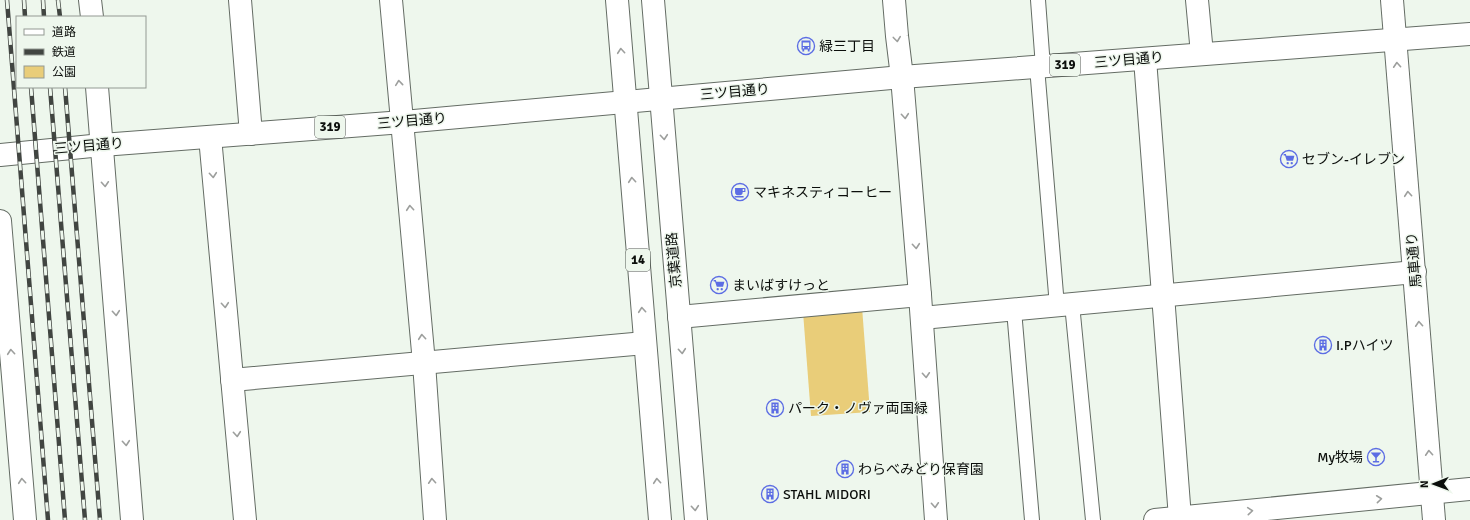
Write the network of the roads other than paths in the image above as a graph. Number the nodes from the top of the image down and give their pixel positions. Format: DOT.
graph roads {
  1 [pos="90,0"];
  2 [pos="240,0"];
  3 [pos="391,0"];
  4 [pos="617,0"];
  5 [pos="653,0"];
  6 [pos="894,0"];
  7 [pos="1038,0"];
  8 [pos="1197,0"];
  9 [pos="1392,0"];
  10 [pos="92,16"];
  11 [pos="1470,34"];
  12 [pos="1396,40"];
  13 [pos="1202,54"];
  14 [pos="1145,58"];
  15 [pos="1040,67"];
  16 [pos="902,77"];
  17 [pos="97,88"];
  18 [pos="661,99"];
  19 [pos="625,102"];
  20 [pos="403,122"];
  21 [pos="251,134"];
  22 [pos="210,137"];
  23 [pos="102,145"];
  24 [pos="0,155"];
  25 [pos="0,220"];
  26 [pos="1415,272"];
  27 [pos="920,295"];
  28 [pos="1164,296"];
  29 [pos="1064,305"];
  30 [pos="1014,310"];
  31 [pos="679,317"];
  32 [pos="922,318"];
  33 [pos="645,343"];
  34 [pos="424,363"];
  35 [pos="232,380"];
  36 [pos="7,392"];
  37 [pos="1470,489"];
  38 [pos="1432,494"];
  39 [pos="1312,513"];
  40 [pos="1180,518"];
  41 [pos="25,520"];
  42 [pos="132,520"];
  43 [pos="245,520"];
  44 [pos="435,520"];
  45 [pos="660,520"];
  46 [pos="696,520"];
  47 [pos="936,520"];
  48 [pos="1032,520"];
  49 [pos="1093,520"];
  50 [pos="1155,520"];
  51 [pos="1434,520"];
  1 -- 10 [label="main road"];
  2 -- 21 [label="main road"];
  20 -- 3 [label="main road, one-way"];
  19 -- 4 [label="main road, 14, one-way"];
  5 -- 18 [label="main road, 京葉道路"];
  6 -- 16 [label="main road, one-way"];
  7 -- 15 [label="lane"];
  8 -- 13 [label="main road"];
  9 -- 12 [label="main road, 馬車通り"];
  11 -- 12 [label="main road, 三ツ目通り / 319"];
  12 -- 13 [label="main road, 三ツ目通り / 319"];
  26 -- 12 [label="main road, 馬車通り, one-way"];
  13 -- 14 [label="main road, 三ツ目通り / 319"];
  14 -- 15 [label="main road, 三ツ目通り / 319"];
  14 -- 28 [label="main road"];
  15 -- 16 [label="main road, 三ツ目通り / 319"];
  15 -- 29 [label="lane"];
  16 -- 18 [label="main road, 三ツ目通り / 319"];
  16 -- 27 [label="main road, one-way"];
  17 -- 23 [label="main road"];
  18 -- 19 [label="main road, 三ツ目通り / 319"];
  18 -- 31 [label="main road, 京葉道路, one-way"];
  19 -- 20 [label="main road, 三ツ目通り / 319"];
  33 -- 19 [label="main road, 14, one-way"];
  20 -- 21 [label="main road, 三ツ目通り / 319"];
  34 -- 20 [label="main road, one-way"];
  21 -- 22 [label="main road, 三ツ目通り / 319"];
  22 -- 23 [label="main road, 三ツ目通り / 319"];
  22 -- 35 [label="main road, one-way"];
  23 -- 24 [label="main road, 三ツ目通り / 319"];
  23 -- 42 [label="main road, one-way"];
  36 -- 25 [label="main road, one-way"];
  26 -- 28 [label="main road"];
  38 -- 26 [label="main road, 馬車通り, one-way"];
  27 -- 31 [label="main road"];
  27 -- 32 [label="main road"];
  28 -- 29 [label="main road"];
  28 -- 40 [label="main road"];
  29 -- 30 [label="main road"];
  29 -- 49 [label="lane"];
  30 -- 32 [label="main road"];
  30 -- 48 [label="lane"];
  31 -- 46 [label="main road, 京葉道路, one-way"];
  32 -- 47 [label="main road, one-way"];
  33 -- 34 [label="main road"];
  45 -- 33 [label="main road, 14, one-way"];
  34 -- 35 [label="main road"];
  44 -- 34 [label="main road, one-way"];
  35 -- 43 [label="main road, one-way"];
  41 -- 36 [label="main road, one-way"];
  37 -- 38 [label="main road"];
  39 -- 38 [label="main road, one-way"];
  38 -- 51 [label="main road, 馬車通り"];
  40 -- 39 [label="main road, one-way"];
  40 -- 50 [label="main road"];
}
